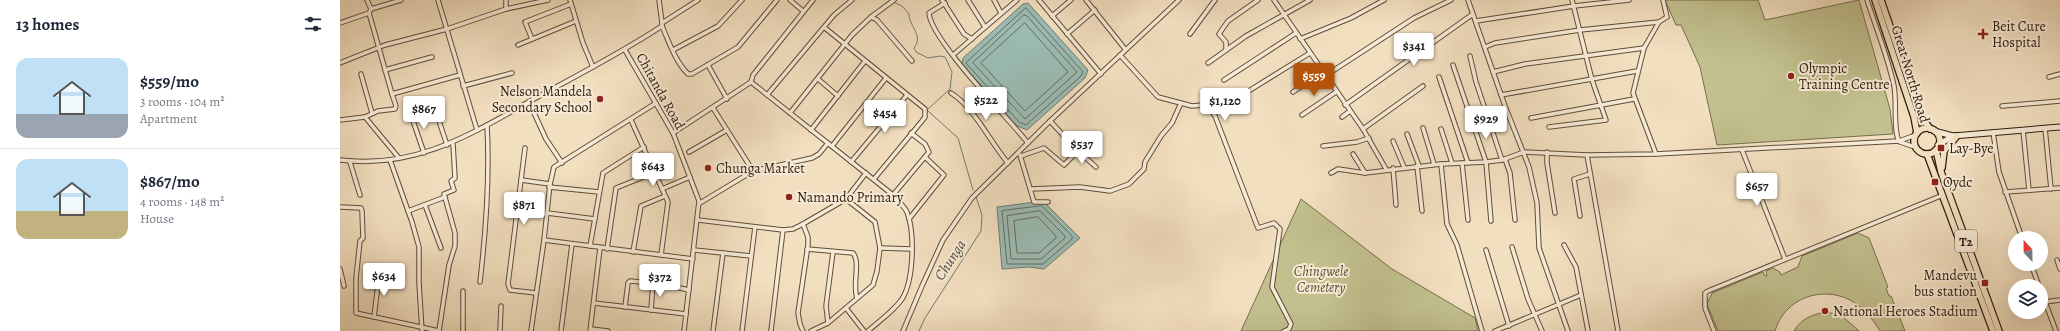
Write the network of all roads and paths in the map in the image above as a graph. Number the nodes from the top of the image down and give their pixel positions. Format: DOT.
graph roads {
  1 [pos="367,0"];
  2 [pos="401,0"];
  3 [pos="438,0"];
  4 [pos="506,0"];
  5 [pos="528,0"];
  6 [pos="548,0"];
  7 [pos="658,0"];
  8 [pos="698,0"];
  9 [pos="742,0"];
  10 [pos="777,0"];
  11 [pos="790,0"];
  12 [pos="813,0"];
  13 [pos="852,0"];
  14 [pos="894,0"];
  15 [pos="968,0"];
  16 [pos="994,0"];
  17 [pos="1017,0"];
  18 [pos="1039,0"];
  19 [pos="1070,0"];
  20 [pos="1086,0"];
  21 [pos="1178,0"];
  22 [pos="1215,0"];
  23 [pos="1258,0"];
  24 [pos="1274,0"];
  25 [pos="1310,0"];
  26 [pos="1384,0"];
  27 [pos="1451,0"];
  28 [pos="1468,0"];
  29 [pos="1572,0"];
  30 [pos="1629,0"];
  31 [pos="1663,0"];
  32 [pos="1867,0"];
  33 [pos="1875,0"];
  34 [pos="1881,0"];
  35 [pos="944,1"];
  36 [pos="570,2"];
  37 [pos="529,5"];
  38 [pos="1574,6"];
  39 [pos="506,9"];
  40 [pos="1095,10"];
  41 [pos="370,11"];
  42 [pos="803,11"];
  43 [pos="1001,13"];
  44 [pos="1283,14"];
  45 [pos="1473,14"];
  46 [pos="1052,16"];
  47 [pos="871,17"];
  48 [pos="576,21"];
  49 [pos="1476,21"];
  50 [pos="1659,22"];
  51 [pos="340,23"];
  52 [pos="662,24"];
  53 [pos="985,27"];
  54 [pos="824,28"];
  55 [pos="447,29"];
  56 [pos="1580,30"];
  57 [pos="1296,33"];
  58 [pos="1067,34"];
  59 [pos="1190,34"];
  60 [pos="532,39"];
  61 [pos="972,39"];
  62 [pos="1300,39"];
  63 [pos="518,45"];
  64 [pos="845,45"];
  65 [pos="379,47"];
  66 [pos="1485,47"];
  67 [pos="1644,48"];
  68 [pos="1125,49"];
  69 [pos="625,50"];
  70 [pos="673,50"];
  71 [pos="1226,50"];
  72 [pos="1310,53"];
  73 [pos="953,55"];
  74 [pos="1120,55"];
  75 [pos="1586,55"];
  76 [pos="432,56"];
  77 [pos="1470,56"];
  78 [pos="865,61"];
  79 [pos="912,61"];
  80 [pos="340,63"];
  81 [pos="1208,63"];
  82 [pos="708,65"];
  83 [pos="1453,65"];
  84 [pos="593,67"];
  85 [pos="385,70"];
  86 [pos="1637,71"];
  87 [pos="1322,72"];
  88 [pos="1493,72"];
  89 [pos="512,73"];
  90 [pos="361,74"];
  91 [pos="1101,74"];
  92 [pos="2060,74"];
  93 [pos="460,75"];
  94 [pos="1325,76"];
  95 [pos="1439,77"];
  96 [pos="2049,77"];
  97 [pos="886,78"];
  98 [pos="818,79"];
  99 [pos="1224,80"];
  100 [pos="1592,80"];
  101 [pos="751,82"];
  102 [pos="463,86"];
  103 [pos="1423,86"];
  104 [pos="1293,92"];
  105 [pos="1336,92"];
  106 [pos="951,93"];
  107 [pos="392,94"];
  108 [pos="767,95"];
  109 [pos="907,95"];
  110 [pos="1501,95"];
  111 [pos="838,96"];
  112 [pos="1239,97"];
  113 [pos="727,99"];
  114 [pos="1634,99"];
  115 [pos="2060,101"];
  116 [pos="529,102"];
  117 [pos="656,103"];
  118 [pos="1181,103"];
  119 [pos="1345,105"];
  120 [pos="1602,105"];
  121 [pos="2002,106"];
  122 [pos="713,108"];
  123 [pos="435,109"];
  124 [pos="1350,111"];
  125 [pos="410,112"];
  126 [pos="372,113"];
  127 [pos="790,113"];
  128 [pos="1302,116"];
  129 [pos="364,117"];
  130 [pos="1342,117"];
  131 [pos="1531,118"];
  132 [pos="340,120"];
  133 [pos="631,120"];
  134 [pos="1050,121"];
  135 [pos="487,125"];
  136 [pos="1549,127"];
  137 [pos="1363,128"];
  138 [pos="1423,128"];
  139 [pos="2045,128"];
  140 [pos="2060,128"];
  141 [pos="1441,129"];
  142 [pos="477,130"];
  143 [pos="727,130"];
  144 [pos="811,130"];
  145 [pos="1932,130"];
  146 [pos="2023,130"];
  147 [pos="1993,132"];
  148 [pos="673,133"];
  149 [pos="911,133"];
  150 [pos="1407,134"];
  151 [pos="1916,134"];
  152 [pos="1955,136"];
  153 [pos="1369,138"];
  154 [pos="1393,141"];
  155 [pos="1899,141"];
  156 [pos="1028,143"];
  157 [pos="452,144"];
  158 [pos="830,145"];
  159 [pos="447,146"];
  160 [pos="1323,146"];
  161 [pos="644,147"];
  162 [pos="1915,147"];
  163 [pos="525,148"];
  164 [pos="1937,148"];
  165 [pos="1742,150"];
  166 [pos="1078,151"];
  167 [pos="689,152"];
  168 [pos="1524,152"];
  169 [pos="1547,152"];
  170 [pos="424,153"];
  171 [pos="1020,154"];
  172 [pos="1353,154"];
  173 [pos="1656,154"];
  174 [pos="1927,154"];
  175 [pos="1587,155"];
  176 [pos="399,158"];
  177 [pos="926,158"];
  178 [pos="1504,159"];
  179 [pos="340,160"];
  180 [pos="390,160"];
  181 [pos="350,162"];
  182 [pos="851,162"];
  183 [pos="1486,162"];
  184 [pos="562,163"];
  185 [pos="1008,163"];
  186 [pos="1452,163"];
  187 [pos="1462,163"];
  188 [pos="1468,163"];
  189 [pos="1434,164"];
  190 [pos="1441,164"];
  191 [pos="1096,166"];
  192 [pos="1418,166"];
  193 [pos="1404,167"];
  194 [pos="1393,168"];
  195 [pos="1386,169"];
  196 [pos="753,171"];
  197 [pos="656,172"];
  198 [pos="1942,172"];
  199 [pos="1331,173"];
  200 [pos="1365,173"];
  201 [pos="866,174"];
  202 [pos="1590,174"];
  203 [pos="690,177"];
  204 [pos="874,179"];
  205 [pos="521,180"];
  206 [pos="549,185"];
  207 [pos="2060,188"];
  208 [pos="662,189"];
  209 [pos="1031,189"];
  210 [pos="2051,189"];
  211 [pos="2029,190"];
  212 [pos="599,192"];
  213 [pos="2005,192"];
  214 [pos="360,195"];
  215 [pos="893,195"];
  216 [pos="1944,195"];
  217 [pos="665,196"];
  218 [pos="445,197"];
  219 [pos="846,198"];
  220 [pos="1048,202"];
  221 [pos="700,203"];
  222 [pos="425,205"];
  223 [pos="1396,205"];
  224 [pos="340,208"];
  225 [pos="408,211"];
  226 [pos="1422,211"];
  227 [pos="547,213"];
  228 [pos="1555,213"];
  229 [pos="1580,216"];
  230 [pos="595,219"];
  231 [pos="909,219"];
  232 [pos="698,220"];
  233 [pos="1468,220"];
  234 [pos="1515,220"];
  235 [pos="1491,221"];
  236 [pos="803,224"];
  237 [pos="755,227"];
  238 [pos="783,230"];
  239 [pos="2019,231"];
  240 [pos="544,240"];
  241 [pos="572,244"];
  242 [pos="1564,245"];
  243 [pos="590,246"];
  244 [pos="1512,247"];
  245 [pos="441,248"];
  246 [pos="600,248"];
  247 [pos="880,248"];
  248 [pos="607,249"];
  249 [pos="807,249"];
  250 [pos="912,249"];
  251 [pos="694,250"];
  252 [pos="1486,250"];
  253 [pos="633,252"];
  254 [pos="833,252"];
  255 [pos="723,253"];
  256 [pos="661,255"];
  257 [pos="751,256"];
  258 [pos="693,259"];
  259 [pos="1785,259"];
  260 [pos="2057,260"];
  261 [pos="340,269"];
  262 [pos="2060,269"];
  263 [pos="379,276"];
  264 [pos="480,282"];
  265 [pos="653,283"];
  266 [pos="344,286"];
  267 [pos="689,290"];
  268 [pos="463,291"];
  269 [pos="536,293"];
  270 [pos="1581,295"];
  271 [pos="857,298"];
  272 [pos="2060,300"];
  273 [pos="2048,302"];
  274 [pos="594,303"];
  275 [pos="1558,305"];
  276 [pos="501,306"];
  277 [pos="625,307"];
  278 [pos="846,308"];
  279 [pos="650,310"];
  280 [pos="2048,310"];
  281 [pos="686,314"];
  282 [pos="1534,315"];
  283 [pos="374,317"];
  284 [pos="828,323"];
  285 [pos="1507,328"];
  286 [pos="422,329"];
  287 [pos="590,330"];
  288 [pos="440,331"];
  289 [pos="464,331"];
  290 [pos="500,331"];
  291 [pos="531,331"];
  292 [pos="561,331"];
  293 [pos="608,331"];
  294 [pos="684,331"];
  295 [pos="713,331"];
  296 [pos="742,331"];
  297 [pos="771,331"];
  298 [pos="803,331"];
  299 [pos="811,331"];
  300 [pos="864,331"];
  301 [pos="868,331"];
  302 [pos="903,331"];
  303 [pos="1284,331"];
  304 [pos="1482,331"];
  305 [pos="1495,331"];
  306 [pos="1542,331"];
  307 [pos="1568,331"];
  308 [pos="1588,331"];
  309 [pos="1618,331"];
  310 [pos="1714,331"];
  311 [pos="1993,331"];
  312 [pos="1999,331"];
  313 [pos="2056,331"];
  1 -- 41 [label="street"];
  2 -- 41 [label="street"];
  3 -- 55 [label="street"];
  4 -- 39 [label="street"];
  5 -- 37 [label="street"];
  6 -- 37 [label="street"];
  7 -- 52 [label="street"];
  8 -- 52 [label="street"];
  9 -- 70 [label="street"];
  10 -- 82 [label="street"];
  11 -- 42 [label="street"];
  12 -- 42 [label="street"];
  13 -- 54 [label="street"];
  14 -- 47 [label="street"];
  15 -- 53 [label="street"];
  16 -- 43 [label="street"];
  17 -- 43 [label="street"];
  18 -- 46 [label="street"];
  19 -- 46 [label="street"];
  20 -- 40 [label="street"];
  21 -- 68 [label="street"];
  22 -- 59 [label="street"];
  23 -- 71 [label="street"];
  24 -- 44 [label="street"];
  25 -- 44 [label="street"];
  26 -- 62 [label="street"];
  27 -- 94 [label="street"];
  28 -- 45 [label="street"];
  29 -- 38 [label="street"];
  30 -- 38 [label="street"];
  31 -- 50 [label="street"];
  32 -- 155 [label="street"];
  33 -- 151 [label="main road, Great North Road"];
  34 -- 145 [label="main road, Great North Road / T2"];
  35 -- 61 [label="street"];
  35 -- 73 [label="street"];
  36 -- 48 [label="street"];
  36 -- 60 [label="street"];
  37 -- 39 [label="street"];
  38 -- 49 [label="street"];
  38 -- 56 [label="street"];
  39 -- 55 [label="street"];
  40 -- 58 [label="street"];
  40 -- 68 [label="street"];
  41 -- 51 [label="street"];
  41 -- 65 [label="street"];
  42 -- 101 [label="street"];
  43 -- 53 [label="street"];
  44 -- 57 [label="street"];
  44 -- 71 [label="street"];
  45 -- 49 [label="street"];
  45 -- 119 [label="street"];
  46 -- 58 [label="street"];
  47 -- 64 [label="street"];
  47 -- 79 [label="street"];
  48 -- 60 [label="street"];
  48 -- 84 [label="street"];
  49 -- 66 [label="street"];
  50 -- 56 [label="street"];
  50 -- 67 [label="street"];
  52 -- 69 [label="street"];
  52 -- 70 [label="street"];
  53 -- 61 [label="street"];
  54 -- 64 [label="street"];
  54 -- 108 [label="street"];
  55 -- 65 [label="street"];
  55 -- 93 [label="street"];
  56 -- 66 [label="street"];
  56 -- 75 [label="street"];
  57 -- 62 [label="street"];
  57 -- 99 [label="street"];
  58 -- 91 [label="street"];
  60 -- 63 [label="street"];
  61 -- 73 [label="street"];
  62 -- 72 [label="street"];
  64 -- 78 [label="street"];
  64 -- 98 [label="street"];
  65 -- 80 [label="street"];
  65 -- 85 [label="street"];
  66 -- 88 [label="street"];
  67 -- 75 [label="street"];
  67 -- 86 [label="street"];
  68 -- 74 [label="street"];
  69 -- 84 [label="street"];
  69 -- 117 [label="street, Chitanda Road"];
  70 -- 82 [label="street"];
  71 -- 81 [label="street"];
  72 -- 87 [label="street"];
  72 -- 112 [label="street"];
  73 -- 156 [label="street"];
  74 -- 91 [label="street"];
  74 -- 118 [label="street"];
  75 -- 88 [label="street"];
  75 -- 100 [label="street"];
  76 -- 85 [label="street"];
  77 -- 178 [label="street"];
  78 -- 97 [label="street"];
  78 -- 111 [label="street"];
  82 -- 113 [label="street"];
  83 -- 183 [label="street"];
  84 -- 116 [label="street"];
  85 -- 107 [label="street"];
  86 -- 100 [label="street"];
  86 -- 114 [label="street"];
  87 -- 94 [label="street"];
  87 -- 104 [label="street"];
  88 -- 110 [label="street"];
  89 -- 102 [label="street"];
  90 -- 126 [label="street"];
  91 -- 134 [label="street"];
  92 -- 96 [label="street"];
  93 -- 102 [label="street"];
  93 -- 107 [label="street"];
  94 -- 105 [label="street"];
  95 -- 188 [label="street"];
  97 -- 109 [label="street"];
  97 -- 158 [label="street"];
  98 -- 111 [label="street"];
  98 -- 127 [label="street"];
  100 -- 110 [label="street"];
  100 -- 120 [label="street"];
  101 -- 108 [label="street"];
  101 -- 113 [label="street"];
  102 -- 142 [label="street"];
  103 -- 137 [label="street"];
  105 -- 119 [label="street"];
  105 -- 128 [label="street"];
  106 -- 185 [label="street"];
  107 -- 126 [label="street"];
  108 -- 127 [label="street"];
  109 -- 149 [label="street"];
  109 -- 182 [label="street"];
  110 -- 168 [label="street"];
  111 -- 144 [label="street"];
  113 -- 122 [label="street"];
  114 -- 120 [label="street"];
  114 -- 173 [label="street"];
  115 -- 121 [label="street"];
  116 -- 135 [label="street"];
  116 -- 184 [label="street"];
  117 -- 133 [label="street"];
  117 -- 148 [label="street, Chitanda Road"];
  118 -- 209 [label="street"];
  118 -- 303 [label="street"];
  119 -- 124 [label="street"];
  120 -- 131 [label="street"];
  120 -- 136 [label="street"];
  122 -- 143 [label="street"];
  122 -- 148 [label="street"];
  123 -- 159 [label="street"];
  124 -- 130 [label="street"];
  124 -- 137 [label="street"];
  125 -- 170 [label="street"];
  126 -- 129 [label="street"];
  127 -- 144 [label="street"];
  129 -- 132 [label="street"];
  129 -- 176 [label="street"];
  133 -- 161 [label="street"];
  133 -- 184 [label="street"];
  134 -- 156 [label="street"];
  134 -- 166 [label="street"];
  135 -- 142 [label="street"];
  135 -- 264 [label="street"];
  137 -- 153 [label="street"];
  138 -- 189 [label="street"];
  139 -- 140 [label="main road"];
  139 -- 146 [label="main road"];
  139 -- 210 [label="street"];
  141 -- 186 [label="street"];
  142 -- 157 [label="street"];
  143 -- 167 [label="street"];
  143 -- 196 [label="street"];
  144 -- 158 [label="street"];
  145 -- 151 [label="main road"];
  145 -- 152 [label="main road"];
  145 -- 164 [label="main road, T2"];
  146 -- 147 [label="main road"];
  146 -- 211 [label="street"];
  147 -- 152 [label="main road"];
  147 -- 213 [label="street"];
  148 -- 203 [label="street, Chitanda Road"];
  149 -- 177 [label="street"];
  149 -- 204 [label="street"];
  150 -- 192 [label="street"];
  151 -- 155 [label="street"];
  151 -- 162 [label="main road"];
  152 -- 164 [label="main road"];
  152 -- 198 [label="main road"];
  153 -- 160 [label="street"];
  153 -- 195 [label="street"];
  154 -- 193 [label="street"];
  155 -- 162 [label="street"];
  155 -- 165 [label="street"];
  156 -- 171 [label="street"];
  157 -- 159 [label="street"];
  157 -- 218 [label="street"];
  158 -- 182 [label="street"];
  158 -- 196 [label="street"];
  159 -- 170 [label="street"];
  161 -- 197 [label="street"];
  161 -- 212 [label="street"];
  162 -- 174 [label="main road"];
  163 -- 205 [label="street"];
  164 -- 174 [label="main road"];
  164 -- 198 [label="main road, T2"];
  165 -- 173 [label="street"];
  165 -- 259 [label="street"];
  166 -- 171 [label="street"];
  166 -- 191 [label="street"];
  168 -- 169 [label="street"];
  168 -- 178 [label="street"];
  168 -- 275 [label="street"];
  169 -- 175 [label="street"];
  169 -- 228 [label="street"];
  170 -- 176 [label="street"];
  171 -- 185 [label="street"];
  171 -- 209 [label="street"];
  172 -- 200 [label="street"];
  173 -- 175 [label="street"];
  174 -- 216 [label="main road, T2"];
  175 -- 202 [label="street"];
  176 -- 180 [label="street"];
  177 -- 215 [label="street"];
  177 -- 231 [label="street"];
  178 -- 183 [label="street"];
  178 -- 234 [label="street"];
  179 -- 181 [label="street"];
  180 -- 181 [label="street"];
  180 -- 225 [label="street"];
  181 -- 214 [label="street"];
  182 -- 201 [label="street"];
  183 -- 188 [label="street"];
  183 -- 235 [label="street"];
  184 -- 206 [label="street"];
  185 -- 302 [label="street"];
  186 -- 187 [label="street"];
  186 -- 190 [label="street"];
  187 -- 188 [label="street"];
  187 -- 233 [label="street"];
  189 -- 190 [label="street"];
  189 -- 192 [label="street"];
  190 -- 304 [label="street"];
  192 -- 193 [label="street"];
  192 -- 226 [label="street"];
  193 -- 194 [label="street"];
  194 -- 195 [label="street"];
  194 -- 223 [label="street"];
  195 -- 200 [label="street"];
  196 -- 221 [label="street"];
  197 -- 208 [label="street"];
  197 -- 248 [label="street"];
  198 -- 312 [label="main road, T2"];
  199 -- 200 [label="street"];
  201 -- 204 [label="street"];
  201 -- 219 [label="street"];
  202 -- 229 [label="street"];
  202 -- 309 [label="street"];
  203 -- 208 [label="street"];
  203 -- 221 [label="street, Chitanda Road"];
  204 -- 215 [label="street"];
  205 -- 206 [label="street"];
  205 -- 269 [label="street"];
  206 -- 212 [label="street"];
  206 -- 227 [label="street"];
  207 -- 210 [label="street"];
  208 -- 217 [label="street"];
  209 -- 220 [label="street"];
  210 -- 211 [label="street"];
  211 -- 213 [label="street"];
  212 -- 230 [label="street"];
  213 -- 239 [label="street"];
  215 -- 231 [label="street"];
  216 -- 259 [label="street"];
  216 -- 311 [label="main road, T2"];
  217 -- 253 [label="street"];
  217 -- 256 [label="street"];
  218 -- 222 [label="street"];
  218 -- 288 [label="street"];
  219 -- 236 [label="street"];
  219 -- 247 [label="street"];
  221 -- 232 [label="street, Chitanda Road"];
  222 -- 225 [label="street"];
  222 -- 245 [label="street"];
  224 -- 283 [label="street"];
  225 -- 286 [label="street"];
  227 -- 230 [label="street"];
  227 -- 240 [label="street"];
  230 -- 243 [label="street"];
  231 -- 250 [label="street"];
  232 -- 237 [label="street"];
  232 -- 251 [label="street, Chitanda Road"];
  236 -- 238 [label="street"];
  236 -- 249 [label="street"];
  237 -- 238 [label="street"];
  237 -- 257 [label="street"];
  238 -- 297 [label="street"];
  240 -- 241 [label="street"];
  240 -- 269 [label="street"];
  241 -- 243 [label="street"];
  241 -- 292 [label="street"];
  242 -- 270 [label="street"];
  243 -- 246 [label="street"];
  244 -- 282 [label="street"];
  246 -- 248 [label="street"];
  246 -- 274 [label="street"];
  247 -- 250 [label="street"];
  247 -- 271 [label="street"];
  248 -- 253 [label="street"];
  249 -- 254 [label="street"];
  249 -- 298 [label="street"];
  250 -- 301 [label="street"];
  251 -- 255 [label="street"];
  251 -- 258 [label="street, Chitanda Road"];
  252 -- 285 [label="street"];
  253 -- 256 [label="street"];
  254 -- 271 [label="street"];
  254 -- 284 [label="street"];
  255 -- 257 [label="street"];
  255 -- 295 [label="street"];
  256 -- 258 [label="street"];
  257 -- 296 [label="street"];
  258 -- 267 [label="street, Chitanda Road"];
  259 -- 310 [label="street"];
  260 -- 262 [label="street"];
  261 -- 266 [label="street"];
  263 -- 283 [label="street"];
  265 -- 267 [label="street"];
  265 -- 277 [label="street"];
  265 -- 279 [label="street"];
  267 -- 281 [label="street, Chitanda Road"];
  268 -- 289 [label="street"];
  269 -- 291 [label="street"];
  270 -- 275 [label="street"];
  270 -- 308 [label="street"];
  271 -- 278 [label="street"];
  272 -- 273 [label="street"];
  274 -- 277 [label="street"];
  274 -- 287 [label="street"];
  275 -- 282 [label="street"];
  275 -- 307 [label="street"];
  276 -- 290 [label="street"];
  277 -- 279 [label="street"];
  278 -- 284 [label="street"];
  278 -- 300 [label="street"];
  279 -- 281 [label="street"];
  280 -- 313 [label="street"];
  281 -- 294 [label="street, Chitanda Road"];
  282 -- 285 [label="street"];
  282 -- 306 [label="street"];
  283 -- 286 [label="street"];
  284 -- 299 [label="street"];
  285 -- 305 [label="street"];
  286 -- 288 [label="street"];
  287 -- 293 [label="street"];
}
